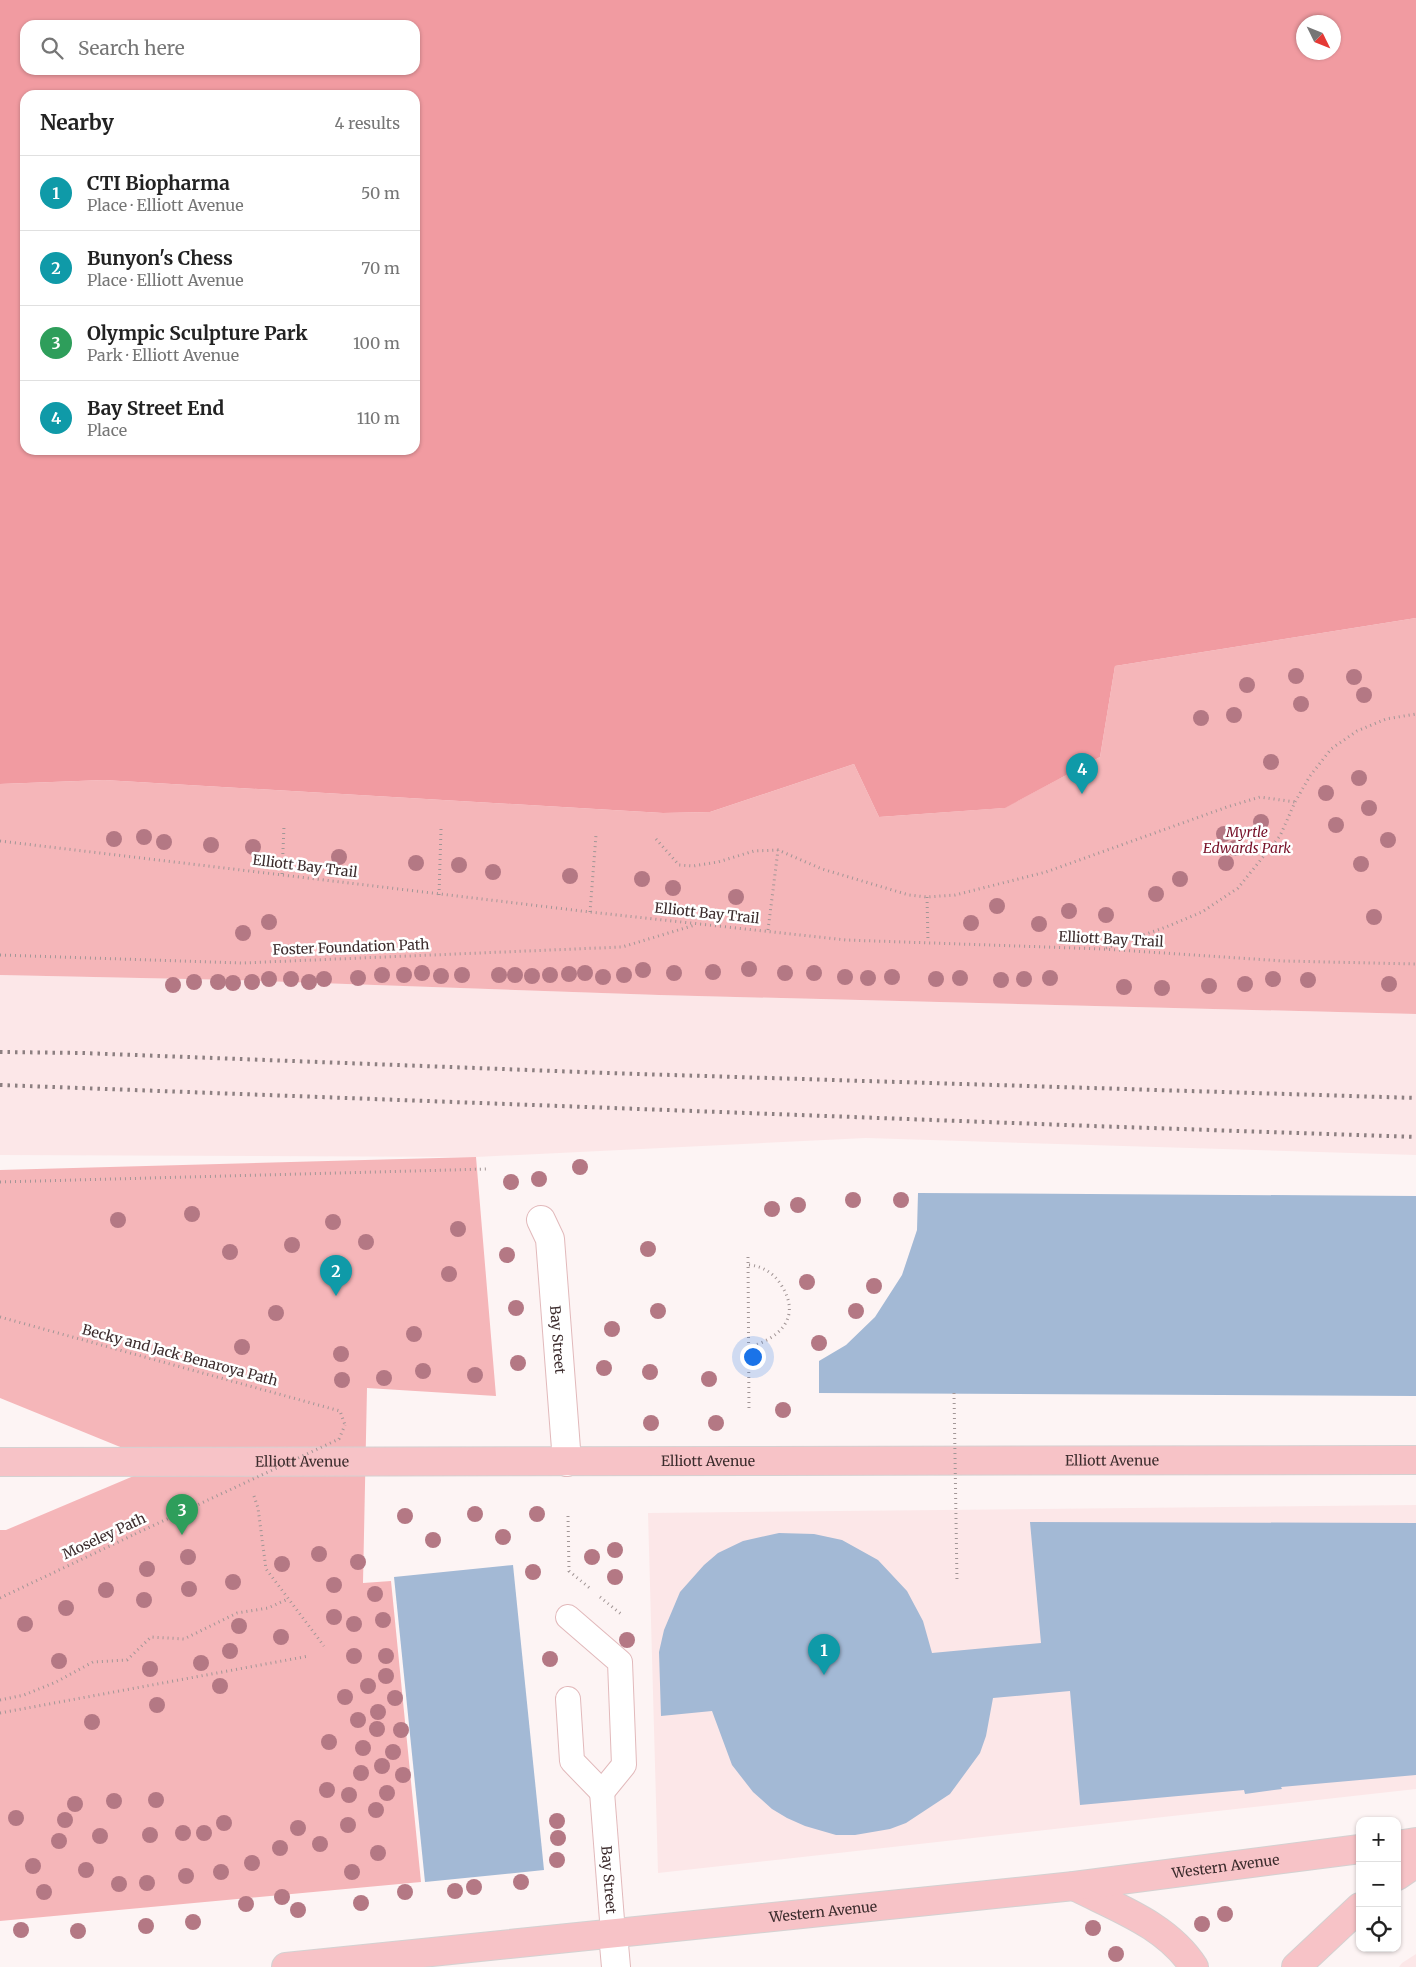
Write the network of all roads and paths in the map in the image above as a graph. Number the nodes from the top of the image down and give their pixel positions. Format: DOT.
graph roads {
  1 [pos="1416,714"];
  2 [pos="1295,802"];
  3 [pos="284,826"];
  4 [pos="441,829"];
  5 [pos="596,835"];
  6 [pos="656,839"];
  7 [pos="0,841"];
  8 [pos="778,850"];
  9 [pos="282,874"];
  10 [pos="439,895"];
  11 [pos="927,897"];
  12 [pos="590,912"];
  13 [pos="699,923"];
  14 [pos="768,930"];
  15 [pos="928,942"];
  16 [pos="1104,949"];
  17 [pos="0,956"];
  18 [pos="1416,964"];
  19 [pos="488,1168"];
  20 [pos="0,1182"];
  21 [pos="541,1220"];
  22 [pos="748,1257"];
  23 [pos="749,1265"];
  24 [pos="0,1317"];
  25 [pos="749,1347"];
  26 [pos="954,1393"];
  27 [pos="749,1412"];
  28 [pos="345,1425"];
  29 [pos="1416,1460"];
  30 [pos="0,1462"];
  31 [pos="567,1462"];
  32 [pos="249,1481"];
  33 [pos="568,1516"];
  34 [pos="569,1571"];
  35 [pos="958,1582"];
  36 [pos="0,1598"];
  37 [pos="288,1599"];
  38 [pos="568,1617"];
  39 [pos="324,1646"];
  40 [pos="309,1656"];
  41 [pos="568,1699"];
  42 [pos="0,1700"];
  43 [pos="0,1713"];
  44 [pos="602,1792"];
  45 [pos="1416,1842"];
  46 [pos="1401,1844"];
  47 [pos="1356,1851"];
  48 [pos="1416,1863"];
  49 [pos="1401,1873"];
  50 [pos="1074,1886"];
  51 [pos="1356,1911"];
  52 [pos="613,1933"];
  53 [pos="286,1967"];
  54 [pos="616,1967"];
  55 [pos="1194,1967"];
  56 [pos="1296,1967"];
  1 -- 2 [label="path"];
  2 -- 11 [label="path"];
  2 -- 16 [label="path"];
  3 -- 9 [label="path"];
  4 -- 10 [label="path"];
  5 -- 12 [label="path"];
  6 -- 8 [label="path"];
  7 -- 9 [label="path, Elliott Bay Trail"];
  8 -- 11 [label="path"];
  8 -- 14 [label="path"];
  9 -- 10 [label="path, Elliott Bay Trail"];
  10 -- 12 [label="path, Elliott Bay Trail"];
  11 -- 15 [label="path"];
  12 -- 13 [label="path, Elliott Bay Trail"];
  13 -- 14 [label="path, Elliott Bay Trail"];
  13 -- 17 [label="path, Foster Foundation Path"];
  14 -- 15 [label="path, Elliott Bay Trail"];
  15 -- 16 [label="path, Elliott Bay Trail"];
  16 -- 18 [label="path, Elliott Bay Trail"];
  19 -- 20 [label="path"];
  21 -- 31 [label="street, Bay Street"];
  22 -- 23 [label="path"];
  23 -- 25 [label="path"];
  23 -- 25 [label="path"];
  24 -- 28 [label="path, Becky and Jack Benaroya Path"];
  25 -- 27 [label="path"];
  26 -- 35 [label="path, bridge"];
  28 -- 32 [label="path, Moseley Path, bridge"];
  29 -- 31 [label="main road, Elliott Avenue"];
  30 -- 31 [label="main road, Elliott Avenue"];
  32 -- 36 [label="path, Moseley Path, bridge"];
  32 -- 37 [label="path"];
  33 -- 34 [label="path"];
  37 -- 39 [label="path"];
  37 -- 42 [label="path"];
  38 -- 44 [label="lane"];
  40 -- 43 [label="path"];
  41 -- 44 [label="lane"];
  44 -- 52 [label="lane, Bay Street"];
  45 -- 46 [label="main road"];
  47 -- 50 [label="main road, Western Avenue"];
  48 -- 49 [label="main road"];
  50 -- 52 [label="main road, Western Avenue"];
  50 -- 55 [label="main road"];
  51 -- 56 [label="main road"];
  52 -- 53 [label="main road, Western Avenue"];
  52 -- 54 [label="street, Bay Street"];
}
